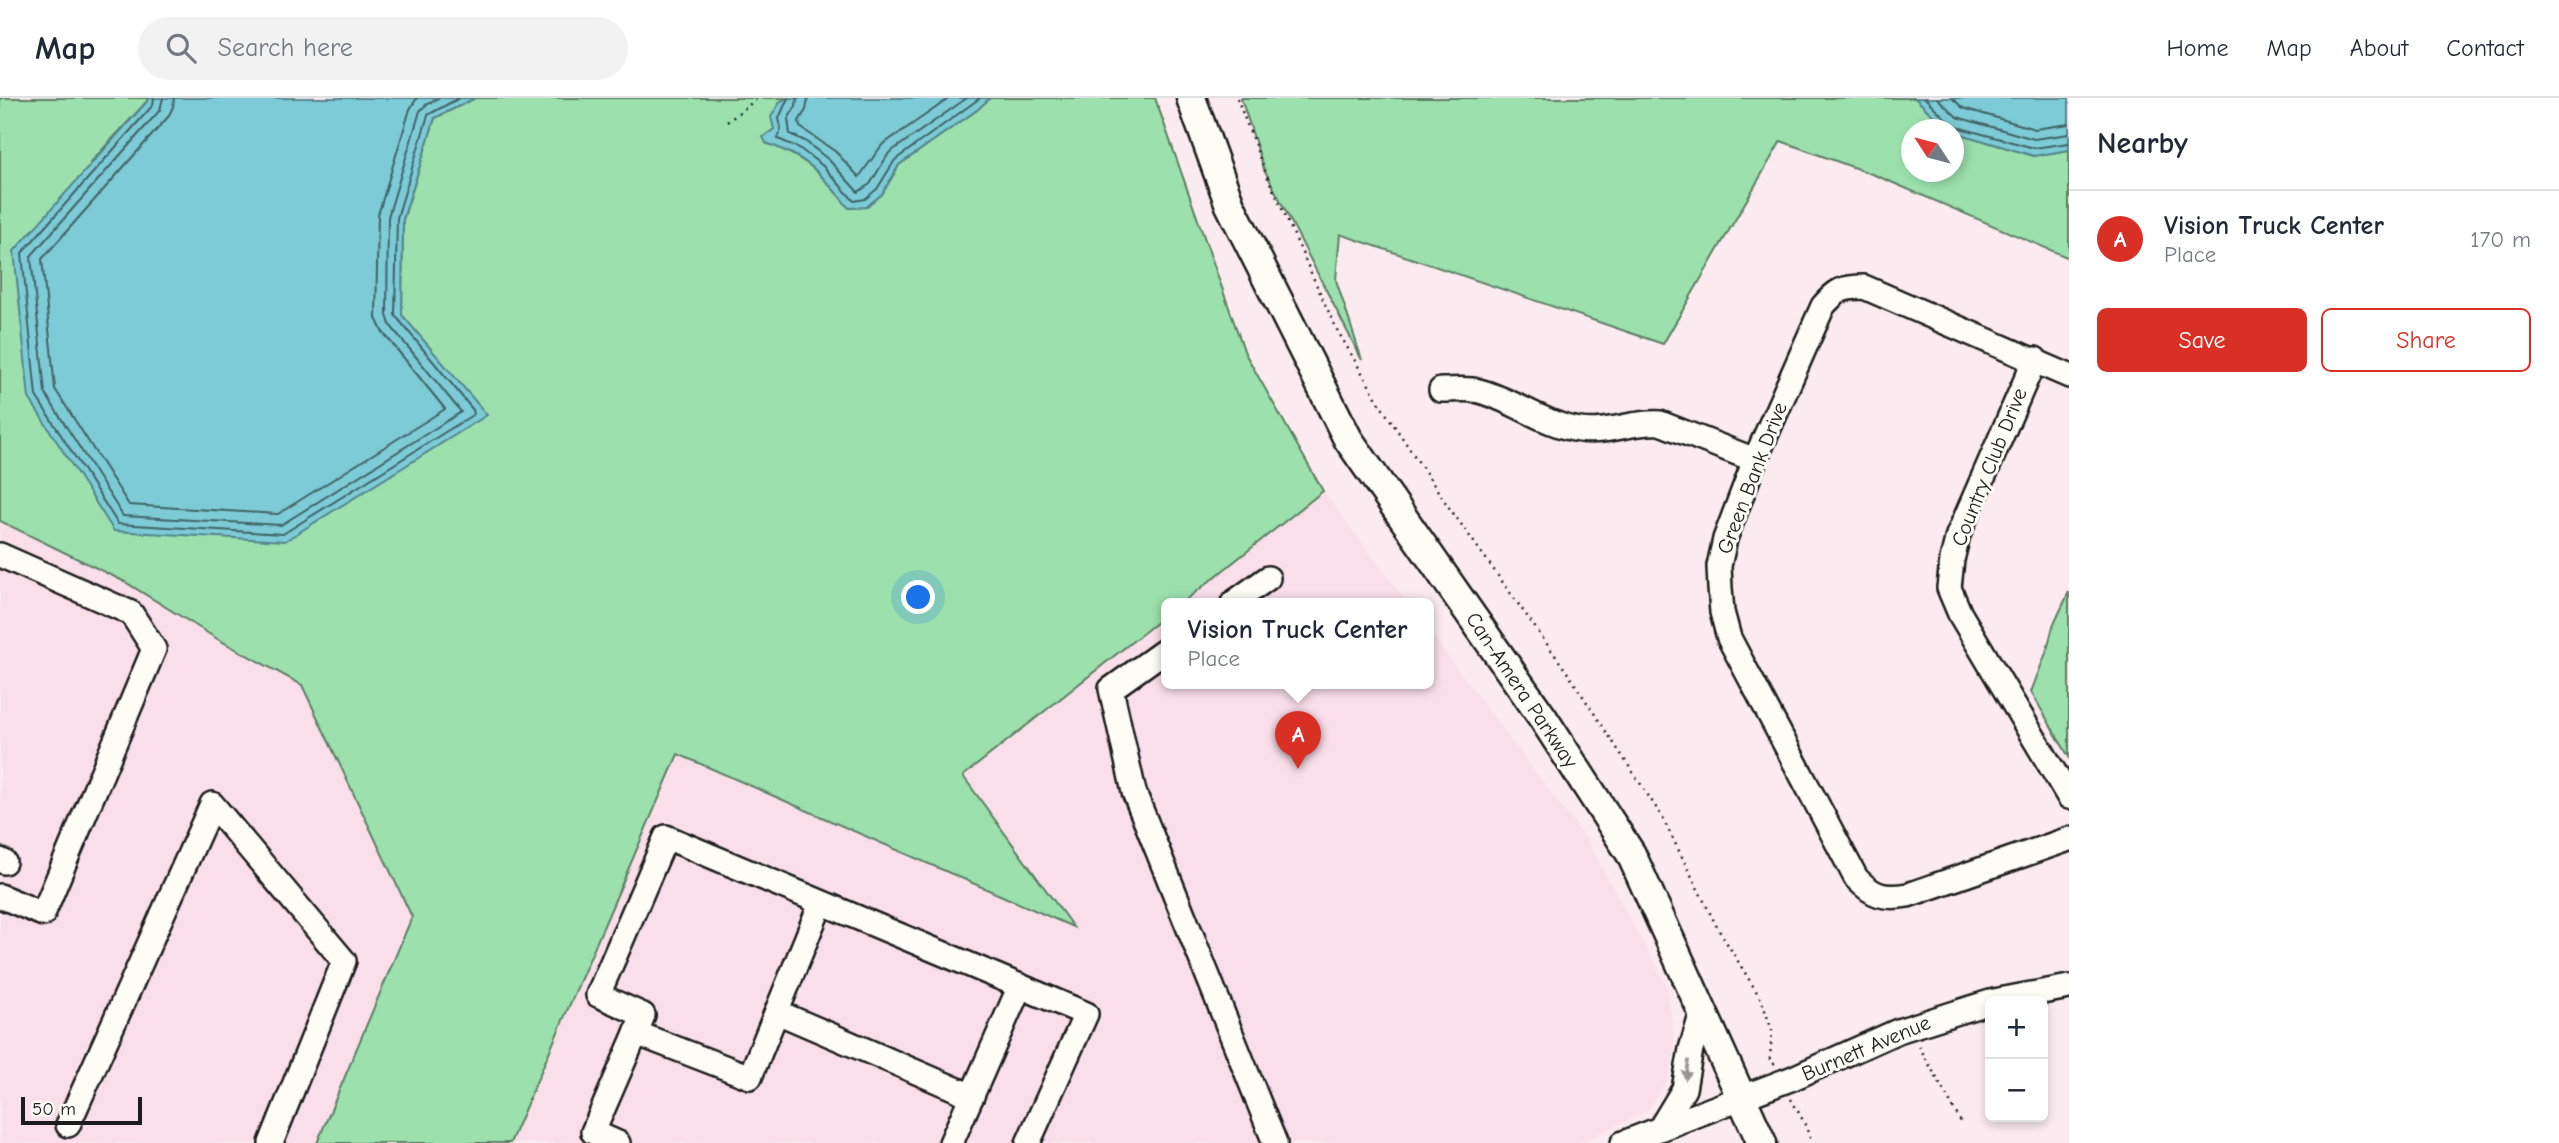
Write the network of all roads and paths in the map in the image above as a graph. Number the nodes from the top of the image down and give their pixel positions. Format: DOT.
graph roads {
  1 [pos="758,98"];
  2 [pos="1191,98"];
  3 [pos="1237,98"];
  4 [pos="727,122"];
  5 [pos="2035,359"];
  6 [pos="2069,376"];
  7 [pos="1441,390"];
  8 [pos="1755,460"];
  9 [pos="0,555"];
  10 [pos="1268,578"];
  11 [pos="1240,598"];
  12 [pos="1161,653"];
  13 [pos="2069,797"];
  14 [pos="2069,839"];
  15 [pos="0,896"];
  16 [pos="821,903"];
  17 [pos="1020,986"];
  18 [pos="2069,987"];
  19 [pos="2023,996"];
  20 [pos="1985,1004"];
  21 [pos="1703,1009"];
  22 [pos="778,1012"];
  23 [pos="636,1033"];
  24 [pos="1919,1046"];
  25 [pos="1775,1065"];
  26 [pos="972,1096"];
  27 [pos="1742,1097"];
  28 [pos="1790,1098"];
  29 [pos="1961,1122"];
  30 [pos="68,1125"];
  31 [pos="1661,1127"];
  32 [pos="271,1143"];
  33 [pos="618,1143"];
  34 [pos="951,1143"];
  35 [pos="1028,1143"];
  36 [pos="1275,1143"];
  37 [pos="1623,1143"];
  38 [pos="1762,1143"];
  39 [pos="1812,1143"];
  1 -- 4 [label="path"];
  2 -- 21 [label="main road, Can-Amera Parkway"];
  3 -- 25 [label="path"];
  5 -- 6 [label="street, Green Bank Drive"];
  5 -- 8 [label="street, Green Bank Drive"];
  5 -- 13 [label="street, Country Club Drive"];
  7 -- 8 [label="street"];
  8 -- 14 [label="street, Green Bank Drive"];
  9 -- 15 [label="street"];
  10 -- 11 [label="street"];
  12 -- 36 [label="street"];
  16 -- 17 [label="street"];
  16 -- 22 [label="street"];
  16 -- 23 [label="street"];
  17 -- 26 [label="street"];
  17 -- 35 [label="street"];
  18 -- 19 [label="street, Burnett Avenue"];
  20 -- 27 [label="street, Burnett Avenue"];
  21 -- 27 [label="main road, Can-Amera Parkway"];
  21 -- 31 [label="street, one-way"];
  22 -- 23 [label="street"];
  22 -- 26 [label="street"];
  23 -- 33 [label="street"];
  24 -- 29 [label="path"];
  26 -- 34 [label="street"];
  27 -- 31 [label="street, Burnett Avenue"];
  27 -- 38 [label="main road, Can-Amera Parkway"];
  28 -- 39 [label="path"];
  30 -- 32 [label="street"];
  31 -- 37 [label="street, Burnett Avenue"];
}
